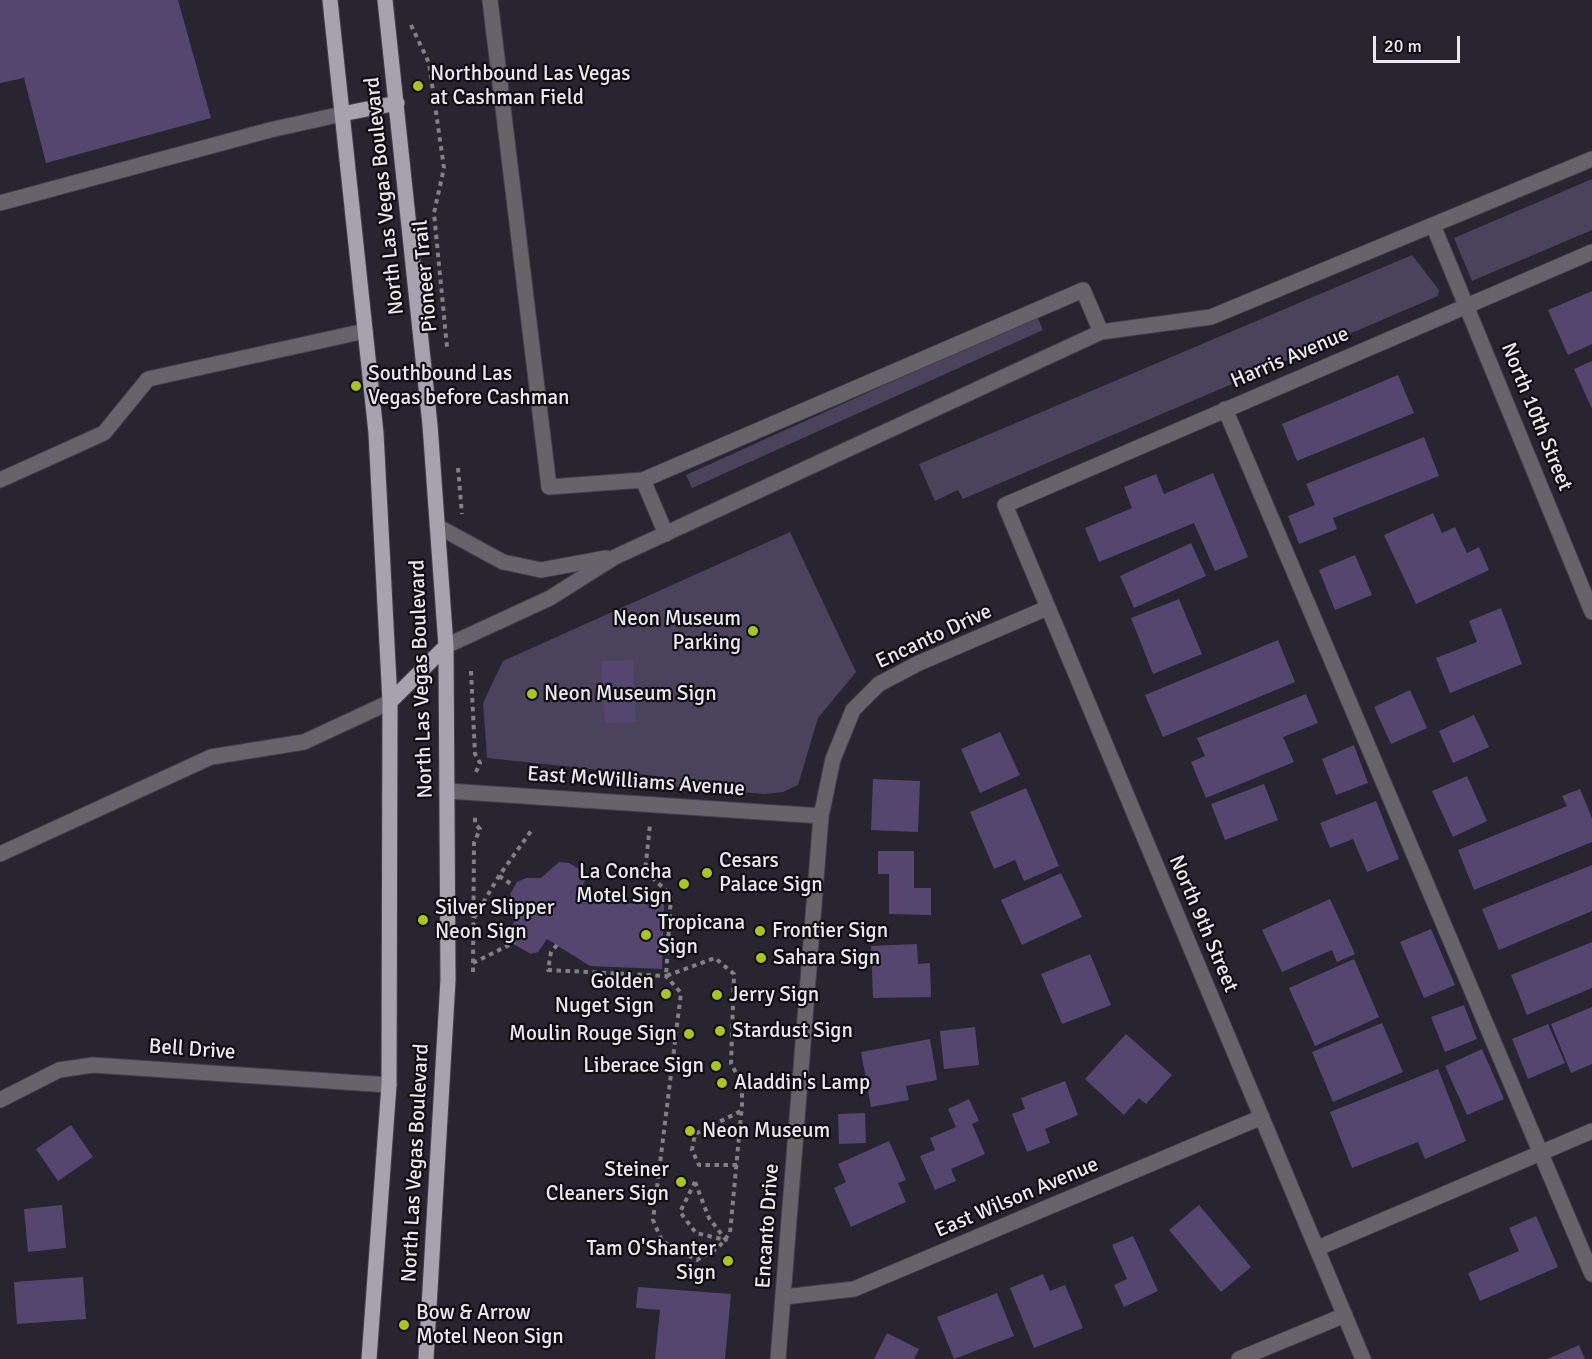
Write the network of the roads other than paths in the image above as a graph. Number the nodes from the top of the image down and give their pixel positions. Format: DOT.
graph roads {
  1 [pos="330,0"];
  2 [pos="384,0"];
  3 [pos="490,0"];
  4 [pos="397,104"];
  5 [pos="342,114"];
  6 [pos="1592,159"];
  7 [pos="0,203"];
  8 [pos="1433,225"];
  9 [pos="1592,252"];
  10 [pos="1467,305"];
  11 [pos="365,331"];
  12 [pos="1101,332"];
  13 [pos="1225,409"];
  14 [pos="0,480"];
  15 [pos="643,480"];
  16 [pos="1005,505"];
  17 [pos="437,526"];
  18 [pos="666,534"];
  19 [pos="615,557"];
  20 [pos="1047,608"];
  21 [pos="1592,612"];
  22 [pos="446,646"];
  23 [pos="390,702"];
  24 [pos="448,791"];
  25 [pos="821,816"];
  26 [pos="0,854"];
  27 [pos="388,1085"];
  28 [pos="0,1100"];
  29 [pos="1262,1117"];
  30 [pos="1592,1131"];
  31 [pos="1541,1153"];
  32 [pos="1318,1248"];
  33 [pos="1592,1274"];
  34 [pos="784,1297"];
  35 [pos="1345,1315"];
  36 [pos="369,1359"];
  37 [pos="426,1359"];
  38 [pos="778,1359"];
  39 [pos="1239,1359"];
  40 [pos="1363,1359"];
  1 -- 5 [label="main road, North Las Vegas Boulevard"];
  2 -- 4 [label="main road, North Las Vegas Boulevard"];
  3 -- 15 [label="street"];
  4 -- 5 [label="main road"];
  4 -- 17 [label="main road, North Las Vegas Boulevard"];
  5 -- 7 [label="street"];
  5 -- 11 [label="main road, North Las Vegas Boulevard"];
  6 -- 8 [label="street"];
  8 -- 10 [label="street, North 10th Street"];
  8 -- 12 [label="street"];
  9 -- 10 [label="street, Harris Avenue"];
  10 -- 13 [label="street, Harris Avenue"];
  10 -- 21 [label="street, North 10th Street"];
  11 -- 14 [label="street"];
  11 -- 23 [label="main road, North Las Vegas Boulevard"];
  12 -- 15 [label="street"];
  12 -- 18 [label="street"];
  13 -- 16 [label="street, Harris Avenue"];
  13 -- 31 [label="street"];
  15 -- 18 [label="street"];
  16 -- 20 [label="street, North 9th Street"];
  17 -- 19 [label="street"];
  17 -- 22 [label="main road, North Las Vegas Boulevard"];
  18 -- 19 [label="street"];
  19 -- 22 [label="street"];
  20 -- 25 [label="street, Encanto Drive"];
  20 -- 29 [label="street, North 9th Street"];
  22 -- 23 [label="main road"];
  22 -- 24 [label="main road, North Las Vegas Boulevard"];
  23 -- 26 [label="street"];
  23 -- 27 [label="main road, North Las Vegas Boulevard"];
  24 -- 25 [label="street, East McWilliams Avenue"];
  24 -- 37 [label="main road, North Las Vegas Boulevard"];
  25 -- 34 [label="street, Encanto Drive"];
  27 -- 28 [label="street, Bell Drive"];
  27 -- 36 [label="main road, North Las Vegas Boulevard"];
  29 -- 32 [label="street, North 9th Street"];
  29 -- 34 [label="street, East Wilson Avenue"];
  30 -- 31 [label="street"];
  31 -- 32 [label="street"];
  31 -- 33 [label="street"];
  32 -- 35 [label="street, North 9th Street"];
  34 -- 38 [label="street, Encanto Drive"];
  35 -- 39 [label="street"];
  35 -- 40 [label="street, North 9th Street"];
}
